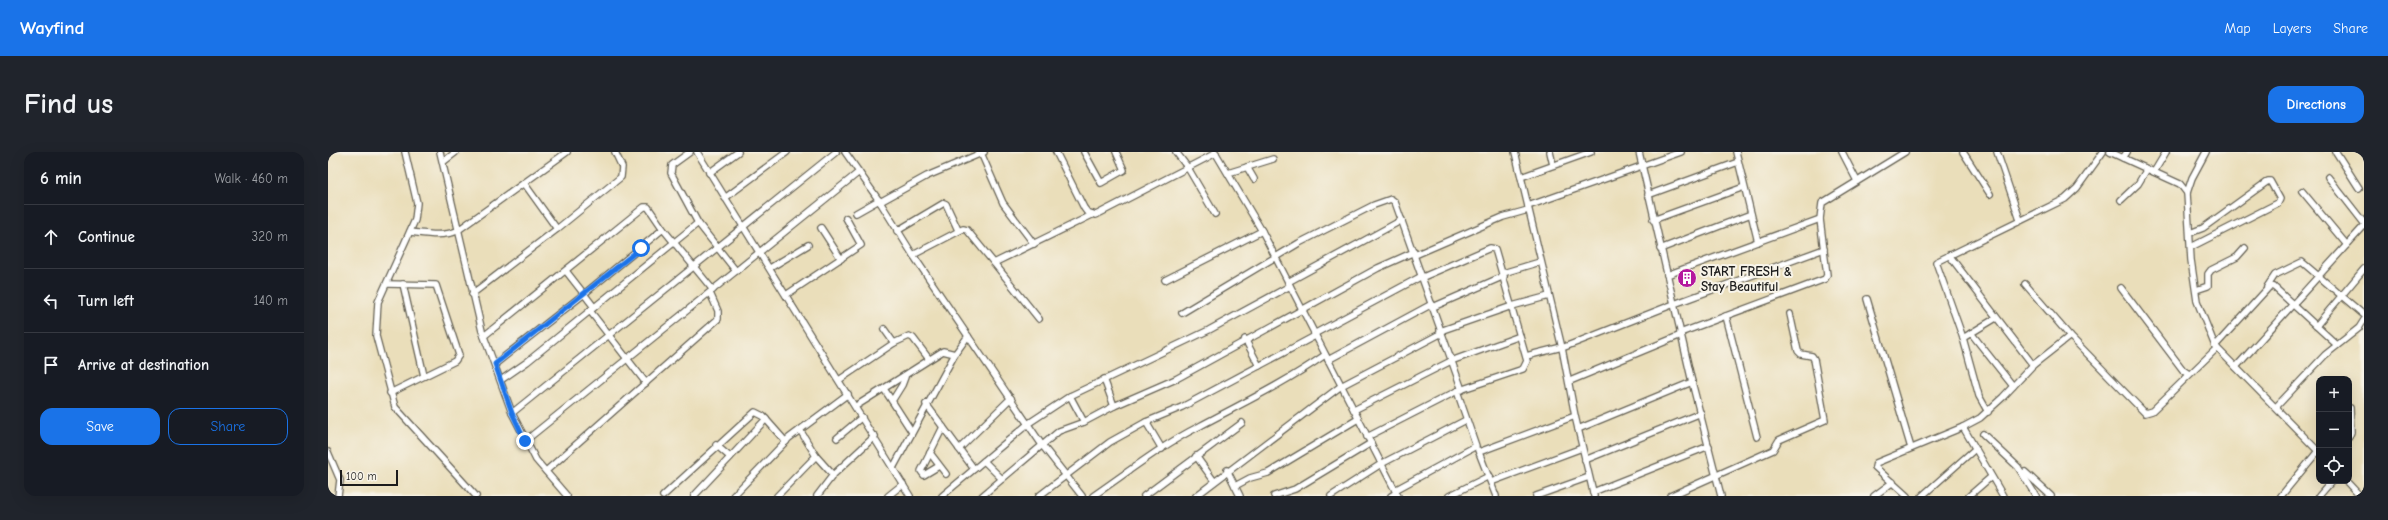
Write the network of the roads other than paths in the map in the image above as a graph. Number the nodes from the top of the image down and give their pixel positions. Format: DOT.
graph roads {
  1 [pos="405,152"];
  2 [pos="440,152"];
  3 [pos="456,152"];
  4 [pos="568,152"];
  5 [pos="615,152"];
  6 [pos="690,152"];
  7 [pos="697,152"];
  8 [pos="738,152"];
  9 [pos="787,152"];
  10 [pos="836,152"];
  11 [pos="846,152"];
  12 [pos="982,152"];
  13 [pos="1056,152"];
  14 [pos="1084,152"];
  15 [pos="1116,152"];
  16 [pos="1176,152"];
  17 [pos="1515,152"];
  18 [pos="1550,152"];
  19 [pos="1591,152"];
  20 [pos="1638,152"];
  21 [pos="1681,152"];
  22 [pos="1736,152"];
  23 [pos="1842,152"];
  24 [pos="1905,152"];
  25 [pos="1963,152"];
  26 [pos="1997,152"];
  27 [pos="2103,152"];
  28 [pos="2110,152"];
  29 [pos="2127,152"];
  30 [pos="2166,152"];
  31 [pos="2206,152"];
  32 [pos="2336,152"];
  33 [pos="1215,153"];
  34 [pos="1581,154"];
  35 [pos="2123,158"];
  36 [pos="1273,159"];
  37 [pos="443,162"];
  38 [pos="1738,162"];
  39 [pos="1553,165"];
  40 [pos="1247,167"];
  41 [pos="1642,167"];
  42 [pos="1188,168"];
  43 [pos="2147,169"];
  44 [pos="859,172"];
  45 [pos="2154,172"];
  46 [pos="709,173"];
  47 [pos="1228,173"];
  48 [pos="1521,177"];
  49 [pos="2328,177"];
  50 [pos="1254,180"];
  51 [pos="1857,180"];
  52 [pos="524,183"];
  53 [pos="1744,187"];
  54 [pos="2359,188"];
  55 [pos="2302,191"];
  56 [pos="2188,193"];
  57 [pos="1990,194"];
  58 [pos="1648,195"];
  59 [pos="725,198"];
  60 [pos="2121,200"];
  61 [pos="879,201"];
  62 [pos="1528,208"];
  63 [pos="856,213"];
  64 [pos="1215,214"];
  65 [pos="1751,214"];
  66 [pos="1092,215"];
  67 [pos="846,218"];
  68 [pos="1820,219"];
  69 [pos="1402,220"];
  70 [pos="1653,220"];
  71 [pos="2020,220"];
  72 [pos="698,223"];
  73 [pos="2364,223"];
  74 [pos="743,226"];
  75 [pos="2364,226"];
  76 [pos="821,228"];
  77 [pos="557,229"];
  78 [pos="663,229"];
  79 [pos="958,230"];
  80 [pos="458,231"];
  81 [pos="897,231"];
  82 [pos="1262,231"];
  83 [pos="410,232"];
  84 [pos="2190,233"];
  85 [pos="1758,242"];
  86 [pos="674,243"];
  87 [pos="1034,244"];
  88 [pos="808,245"];
  89 [pos="2347,245"];
  90 [pos="2191,247"];
  91 [pos="716,248"];
  92 [pos="1660,248"];
  93 [pos="2245,248"];
  94 [pos="1824,249"];
  95 [pos="759,251"];
  96 [pos="1414,253"];
  97 [pos="913,255"];
  98 [pos="1949,255"];
  99 [pos="1275,257"];
  100 [pos="842,259"];
  101 [pos="1540,262"];
  102 [pos="994,263"];
  103 [pos="694,267"];
  104 [pos="770,268"];
  105 [pos="2364,269"];
  106 [pos="566,271"];
  107 [pos="736,271"];
  108 [pos="1504,274"];
  109 [pos="1667,275"];
  110 [pos="2319,275"];
  111 [pos="1422,277"];
  112 [pos="1165,280"];
  113 [pos="387,284"];
  114 [pos="403,284"];
  115 [pos="1289,284"];
  116 [pos="2025,284"];
  117 [pos="2267,287"];
  118 [pos="2121,288"];
  119 [pos="2196,290"];
  120 [pos="712,291"];
  121 [pos="472,294"];
  122 [pos="584,294"];
  123 [pos="786,295"];
  124 [pos="2342,295"];
  125 [pos="1549,296"];
  126 [pos="1867,299"];
  127 [pos="1674,304"];
  128 [pos="1432,305"];
  129 [pos="2293,305"];
  130 [pos="1512,306"];
  131 [pos="592,309"];
  132 [pos="1302,309"];
  133 [pos="1182,312"];
  134 [pos="1790,314"];
  135 [pos="2364,315"];
  136 [pos="1726,316"];
  137 [pos="1996,318"];
  138 [pos="1039,319"];
  139 [pos="2363,324"];
  140 [pos="2316,326"];
  141 [pos="884,329"];
  142 [pos="1440,332"];
  143 [pos="1971,333"];
  144 [pos="1680,334"];
  145 [pos="609,335"];
  146 [pos="1315,335"];
  147 [pos="484,336"];
  148 [pos="968,336"];
  149 [pos="1520,336"];
  150 [pos="2070,336"];
  151 [pos="1963,338"];
  152 [pos="1245,339"];
  153 [pos="894,342"];
  154 [pos="2337,345"];
  155 [pos="2216,347"];
  156 [pos="1562,348"];
  157 [pos="955,354"];
  158 [pos="1526,356"];
  159 [pos="1326,358"];
  160 [pos="627,359"];
  161 [pos="929,359"];
  162 [pos="1451,361"];
  163 [pos="495,364"];
  164 [pos="2033,365"];
  165 [pos="1259,366"];
  166 [pos="2236,366"];
  167 [pos="2189,374"];
  168 [pos="424,376"];
  169 [pos="905,376"];
  170 [pos="1104,379"];
  171 [pos="501,380"];
  172 [pos="839,380"];
  173 [pos="1570,381"];
  174 [pos="1692,382"];
  175 [pos="646,383"];
  176 [pos="1341,386"];
  177 [pos="2013,386"];
  178 [pos="884,389"];
  179 [pos="1459,390"];
  180 [pos="390,393"];
  181 [pos="848,394"];
  182 [pos="1070,396"];
  183 [pos="1011,398"];
  184 [pos="892,401"];
  185 [pos="926,404"];
  186 [pos="856,406"];
  187 [pos="1114,406"];
  188 [pos="2277,406"];
  189 [pos="1354,410"];
  190 [pos="1988,412"];
  191 [pos="512,413"];
  192 [pos="1701,413"];
  193 [pos="1575,416"];
  194 [pos="862,417"];
  195 [pos="766,419"];
  196 [pos="1358,419"];
  197 [pos="1466,420"];
  198 [pos="1084,422"];
  199 [pos="1146,422"];
  200 [pos="1029,423"];
  201 [pos="1242,423"];
  202 [pos="943,427"];
  203 [pos="1578,428"];
  204 [pos="1963,428"];
  205 [pos="800,430"];
  206 [pos="912,432"];
  207 [pos="1982,434"];
  208 [pos="875,436"];
  209 [pos="1367,437"];
  210 [pos="1756,437"];
  211 [pos="837,438"];
  212 [pos="525,441"];
  213 [pos="786,442"];
  214 [pos="1371,443"];
  215 [pos="1042,444"];
  216 [pos="716,445"];
  217 [pos="1476,446"];
  218 [pos="1709,446"];
  219 [pos="1582,448"];
  220 [pos="1911,448"];
  221 [pos="959,449"];
  222 [pos="1162,449"];
  223 [pos="1975,449"];
  224 [pos="2316,449"];
  225 [pos="328,452"];
  226 [pos="1479,452"];
  227 [pos="930,453"];
  228 [pos="2316,455"];
  229 [pos="816,456"];
  230 [pos="1196,456"];
  231 [pos="730,457"];
  232 [pos="1586,460"];
  233 [pos="984,461"];
  234 [pos="1381,464"];
  235 [pos="939,466"];
  236 [pos="2018,467"];
  237 [pos="893,468"];
  238 [pos="974,469"];
  239 [pos="1227,470"];
  240 [pos="546,471"];
  241 [pos="946,474"];
  242 [pos="1066,474"];
  243 [pos="833,475"];
  244 [pos="1489,476"];
  245 [pos="1589,476"];
  246 [pos="1717,476"];
  247 [pos="1991,477"];
  248 [pos="1002,479"];
  249 [pos="1214,481"];
  250 [pos="1491,482"];
  251 [pos="1893,482"];
  252 [pos="903,484"];
  253 [pos="2329,484"];
  254 [pos="2349,484"];
  255 [pos="1236,486"];
  256 [pos="1395,494"];
  257 [pos="1594,494"];
  258 [pos="944,495"];
  259 [pos="338,496"];
  260 [pos="476,496"];
  261 [pos="567,496"];
  262 [pos="663,496"];
  263 [pos="694,496"];
  264 [pos="734,496"];
  265 [pos="776,496"];
  266 [pos="817,496"];
  267 [pos="888,496"];
  268 [pos="910,496"];
  269 [pos="982,496"];
  270 [pos="1039,496"];
  271 [pos="1082,496"];
  272 [pos="1093,496"];
  273 [pos="1144,496"];
  274 [pos="1196,496"];
  275 [pos="1240,496"];
  276 [pos="1274,496"];
  277 [pos="1331,496"];
  278 [pos="1449,496"];
  279 [pos="1496,496"];
  280 [pos="1536,496"];
  281 [pos="1670,496"];
  282 [pos="1722,496"];
  283 [pos="1874,496"];
  284 [pos="1907,496"];
  285 [pos="1922,496"];
  286 [pos="1969,496"];
  287 [pos="2003,496"];
  288 [pos="2036,496"];
  289 [pos="2051,496"];
  290 [pos="2280,496"];
  291 [pos="2319,496"];
  292 [pos="2359,496"];
  1 -- 83 [label="street"];
  2 -- 37 [label="street"];
  3 -- 37 [label="street"];
  4 -- 52 [label="street"];
  5 -- 77 [label="street"];
  6 -- 72 [label="street"];
  7 -- 46 [label="street"];
  8 -- 46 [label="street"];
  9 -- 59 [label="street"];
  10 -- 74 [label="street"];
  11 -- 44 [label="street"];
  12 -- 61 [label="street"];
  12 -- 87 [label="street"];
  13 -- 66 [label="street"];
  14 -- 15 [label="street"];
  16 -- 42 [label="street"];
  17 -- 48 [label="street"];
  18 -- 39 [label="street"];
  19 -- 34 [label="street"];
  20 -- 41 [label="street"];
  21 -- 41 [label="street"];
  22 -- 38 [label="street"];
  23 -- 51 [label="street"];
  24 -- 51 [label="street"];
  25 -- 57 [label="street"];
  26 -- 71 [label="street"];
  27 -- 71 [label="street"];
  28 -- 35 [label="street"];
  29 -- 35 [label="street"];
  30 -- 45 [label="street"];
  31 -- 56 [label="street"];
  32 -- 54 [label="street"];
  33 -- 42 [label="street"];
  33 -- 47 [label="street"];
  34 -- 39 [label="street"];
  35 -- 43 [label="street"];
  36 -- 40 [label="street"];
  37 -- 80 [label="street"];
  38 -- 53 [label="street"];
  38 -- 58 [label="street"];
  39 -- 48 [label="street"];
  40 -- 47 [label="street"];
  40 -- 50 [label="street"];
  41 -- 58 [label="street"];
  41 -- 62 [label="street"];
  42 -- 64 [label="street"];
  42 -- 66 [label="street"];
  43 -- 45 [label="street"];
  43 -- 60 [label="street"];
  44 -- 61 [label="street"];
  44 -- 95 [label="street"];
  45 -- 56 [label="street"];
  46 -- 59 [label="street"];
  47 -- 82 [label="street"];
  48 -- 62 [label="street"];
  49 -- 73 [label="street"];
  51 -- 68 [label="street"];
  52 -- 77 [label="street"];
  52 -- 80 [label="street"];
  53 -- 65 [label="street"];
  53 -- 70 [label="street"];
  55 -- 89 [label="street"];
  56 -- 84 [label="street"];
  58 -- 70 [label="street"];
  59 -- 74 [label="street"];
  61 -- 63 [label="street"];
  61 -- 81 [label="street"];
  62 -- 96 [label="street"];
  62 -- 101 [label="street"];
  65 -- 85 [label="street"];
  65 -- 92 [label="street"];
  66 -- 87 [label="street"];
  67 -- 100 [label="street"];
  68 -- 85 [label="street"];
  68 -- 94 [label="street"];
  69 -- 96 [label="street"];
  69 -- 99 [label="street"];
  69 -- 115 [label="street"];
  70 -- 92 [label="street"];
  71 -- 98 [label="street"];
  72 -- 86 [label="street"];
  72 -- 91 [label="street"];
  74 -- 91 [label="street"];
  74 -- 95 [label="street"];
  75 -- 89 [label="street"];
  76 -- 100 [label="street"];
  77 -- 121 [label="street"];
  78 -- 86 [label="street"];
  78 -- 106 [label="street"];
  78 -- 122 [label="street"];
  79 -- 81 [label="street"];
  79 -- 97 [label="street"];
  79 -- 102 [label="street"];
  80 -- 83 [label="street"];
  80 -- 121 [label="street"];
  81 -- 97 [label="street"];
  82 -- 99 [label="street"];
  82 -- 112 [label="street"];
  83 -- 113 [label="street"];
  84 -- 90 [label="street"];
  84 -- 90 [label="street"];
  85 -- 109 [label="street"];
  86 -- 103 [label="street"];
  86 -- 131 [label="street"];
  87 -- 102 [label="street"];
  88 -- 104 [label="street"];
  89 -- 110 [label="street"];
  90 -- 119 [label="street"];
  91 -- 103 [label="street"];
  91 -- 107 [label="street"];
  92 -- 109 [label="street"];
  93 -- 119 [label="street"];
  94 -- 127 [label="street"];
  94 -- 136 [label="street"];
  95 -- 104 [label="street"];
  95 -- 107 [label="street"];
  96 -- 111 [label="street"];
  96 -- 132 [label="street"];
  97 -- 148 [label="street"];
  98 -- 137 [label="street"];
  98 -- 151 [label="street"];
  99 -- 115 [label="street"];
  99 -- 133 [label="street"];
  100 -- 123 [label="street"];
  101 -- 108 [label="street"];
  101 -- 125 [label="street"];
  102 -- 138 [label="street"];
  103 -- 120 [label="street"];
  103 -- 145 [label="street"];
  104 -- 123 [label="street"];
  105 -- 124 [label="street"];
  106 -- 122 [label="street"];
  106 -- 147 [label="street"];
  107 -- 120 [label="street"];
  108 -- 111 [label="street"];
  108 -- 128 [label="street"];
  108 -- 130 [label="street"];
  109 -- 127 [label="street"];
  110 -- 117 [label="street"];
  110 -- 124 [label="street"];
  110 -- 129 [label="street"];
  111 -- 128 [label="street"];
  111 -- 146 [label="street"];
  113 -- 114 [label="street"];
  113 -- 180 [label="street"];
  114 -- 168 [label="street"];
  114 -- 168 [label="street"];
  115 -- 132 [label="street"];
  115 -- 170 [label="street"];
  116 -- 150 [label="street"];
  117 -- 129 [label="street"];
  117 -- 155 [label="street"];
  118 -- 167 [label="street"];
  119 -- 155 [label="street"];
  120 -- 160 [label="street"];
  120 -- 175 [label="street"];
  121 -- 147 [label="street"];
  122 -- 131 [label="street"];
  122 -- 163 [label="street"];
  123 -- 172 [label="street"];
  124 -- 135 [label="street"];
  124 -- 140 [label="street"];
  125 -- 130 [label="street"];
  125 -- 156 [label="street"];
  126 -- 220 [label="street"];
  127 -- 144 [label="street"];
  127 -- 156 [label="street"];
  128 -- 142 [label="street"];
  128 -- 159 [label="street"];
  129 -- 140 [label="street"];
  129 -- 166 [label="street"];
  130 -- 142 [label="street"];
  130 -- 149 [label="street"];
  131 -- 145 [label="street"];
  131 -- 171 [label="street"];
  132 -- 146 [label="street"];
  132 -- 152 [label="street"];
  134 -- 246 [label="street"];
  136 -- 144 [label="street"];
  136 -- 210 [label="street"];
  137 -- 143 [label="street"];
  137 -- 164 [label="street"];
  139 -- 154 [label="street"];
  140 -- 154 [label="street"];
  141 -- 153 [label="street"];
  142 -- 162 [label="street"];
  142 -- 176 [label="street"];
  143 -- 151 [label="street"];
  143 -- 177 [label="street"];
  144 -- 173 [label="street"];
  144 -- 174 [label="street"];
  145 -- 160 [label="street"];
  145 -- 191 [label="street"];
  146 -- 159 [label="street"];
  146 -- 165 [label="street"];
  147 -- 163 [label="street"];
  148 -- 157 [label="street"];
  148 -- 183 [label="street"];
  149 -- 158 [label="street"];
  149 -- 162 [label="street"];
  150 -- 164 [label="street"];
  150 -- 167 [label="street"];
  151 -- 190 [label="street"];
  152 -- 165 [label="street"];
  152 -- 187 [label="street"];
  153 -- 161 [label="street"];
  153 -- 172 [label="street"];
  154 -- 188 [label="street"];
  155 -- 166 [label="street"];
  155 -- 167 [label="street"];
  156 -- 158 [label="street"];
  156 -- 173 [label="street"];
  157 -- 161 [label="street"];
  157 -- 185 [label="street"];
  158 -- 179 [label="street"];
  159 -- 176 [label="street"];
  159 -- 222 [label="street"];
  160 -- 175 [label="street"];
  160 -- 212 [label="street"];
  161 -- 169 [label="street"];
  162 -- 179 [label="street"];
  162 -- 189 [label="street"];
  163 -- 171 [label="street"];
  164 -- 177 [label="street"];
  165 -- 199 [label="street"];
  166 -- 188 [label="street"];
  168 -- 180 [label="street"];
  169 -- 178 [label="street"];
  169 -- 184 [label="street"];
  170 -- 182 [label="street"];
  170 -- 187 [label="street"];
  171 -- 191 [label="street"];
  172 -- 181 [label="street"];
  173 -- 193 [label="street"];
  174 -- 192 [label="street"];
  174 -- 203 [label="street"];
  175 -- 240 [label="street"];
  176 -- 189 [label="street"];
  176 -- 239 [label="street"];
  177 -- 190 [label="street"];
  178 -- 184 [label="street"];
  178 -- 186 [label="street"];
  179 -- 197 [label="street"];
  179 -- 209 [label="street"];
  180 -- 260 [label="street"];
  181 -- 186 [label="street"];
  181 -- 205 [label="street"];
  182 -- 198 [label="street"];
  182 -- 200 [label="street"];
  183 -- 200 [label="street"];
  183 -- 221 [label="street"];
  184 -- 206 [label="street"];
  185 -- 202 [label="street"];
  185 -- 206 [label="street"];
  186 -- 194 [label="street"];
  187 -- 198 [label="street"];
  188 -- 224 [label="street"];
  189 -- 196 [label="street"];
  190 -- 204 [label="street"];
  191 -- 212 [label="street"];
  192 -- 218 [label="street"];
  192 -- 232 [label="street"];
  193 -- 203 [label="street"];
  193 -- 226 [label="street"];
  194 -- 208 [label="street"];
  194 -- 211 [label="street"];
  195 -- 213 [label="street"];
  195 -- 216 [label="street"];
  195 -- 231 [label="street"];
  196 -- 209 [label="street"];
  196 -- 255 [label="street"];
  197 -- 217 [label="street"];
  197 -- 234 [label="street"];
  198 -- 215 [label="street"];
  199 -- 222 [label="street"];
  199 -- 242 [label="street"];
  200 -- 215 [label="street"];
  200 -- 233 [label="street"];
  201 -- 230 [label="street"];
  202 -- 221 [label="street"];
  202 -- 227 [label="street"];
  203 -- 219 [label="street"];
  204 -- 220 [label="street"];
  204 -- 223 [label="street"];
  205 -- 213 [label="street"];
  205 -- 229 [label="street"];
  206 -- 237 [label="street"];
  207 -- 236 [label="street"];
  208 -- 237 [label="street"];
  208 -- 243 [label="street"];
  209 -- 214 [label="street"];
  212 -- 240 [label="street"];
  213 -- 264 [label="street"];
  214 -- 234 [label="street"];
  214 -- 276 [label="street"];
  215 -- 242 [label="street"];
  215 -- 248 [label="street"];
  216 -- 231 [label="street"];
  216 -- 262 [label="street"];
  217 -- 226 [label="street"];
  217 -- 256 [label="street"];
  218 -- 246 [label="street"];
  218 -- 257 [label="street"];
  219 -- 232 [label="street"];
  219 -- 250 [label="street"];
  220 -- 251 [label="street"];
  221 -- 238 [label="street"];
  222 -- 272 [label="street"];
  223 -- 247 [label="street"];
  223 -- 285 [label="street"];
  225 -- 259 [label="street"];
  226 -- 244 [label="street"];
  227 -- 235 [label="street"];
  227 -- 235 [label="street"];
  228 -- 290 [label="street"];
  229 -- 243 [label="street"];
  229 -- 265 [label="street"];
  230 -- 249 [label="street"];
  230 -- 273 [label="street"];
  231 -- 263 [label="street"];
  232 -- 245 [label="street"];
  233 -- 238 [label="street"];
  233 -- 248 [label="street"];
  234 -- 256 [label="street"];
  234 -- 277 [label="street"];
  235 -- 241 [label="street"];
  236 -- 288 [label="street"];
  236 -- 289 [label="street"];
  237 -- 252 [label="street"];
  238 -- 258 [label="street"];
  239 -- 249 [label="street"];
  239 -- 255 [label="street"];
  240 -- 261 [label="street"];
  242 -- 270 [label="street"];
  242 -- 271 [label="street"];
  243 -- 266 [label="street"];
  244 -- 250 [label="street"];
  244 -- 278 [label="street"];
  245 -- 257 [label="street"];
  245 -- 280 [label="street"];
  246 -- 281 [label="street"];
  246 -- 282 [label="street"];
  247 -- 286 [label="street"];
  247 -- 287 [label="street"];
  248 -- 269 [label="street"];
  249 -- 274 [label="street"];
  250 -- 279 [label="street"];
  251 -- 283 [label="street"];
  251 -- 284 [label="street"];
  252 -- 267 [label="street"];
  252 -- 268 [label="street"];
  253 -- 291 [label="street"];
  254 -- 292 [label="street"];
  255 -- 275 [label="street"];
}
